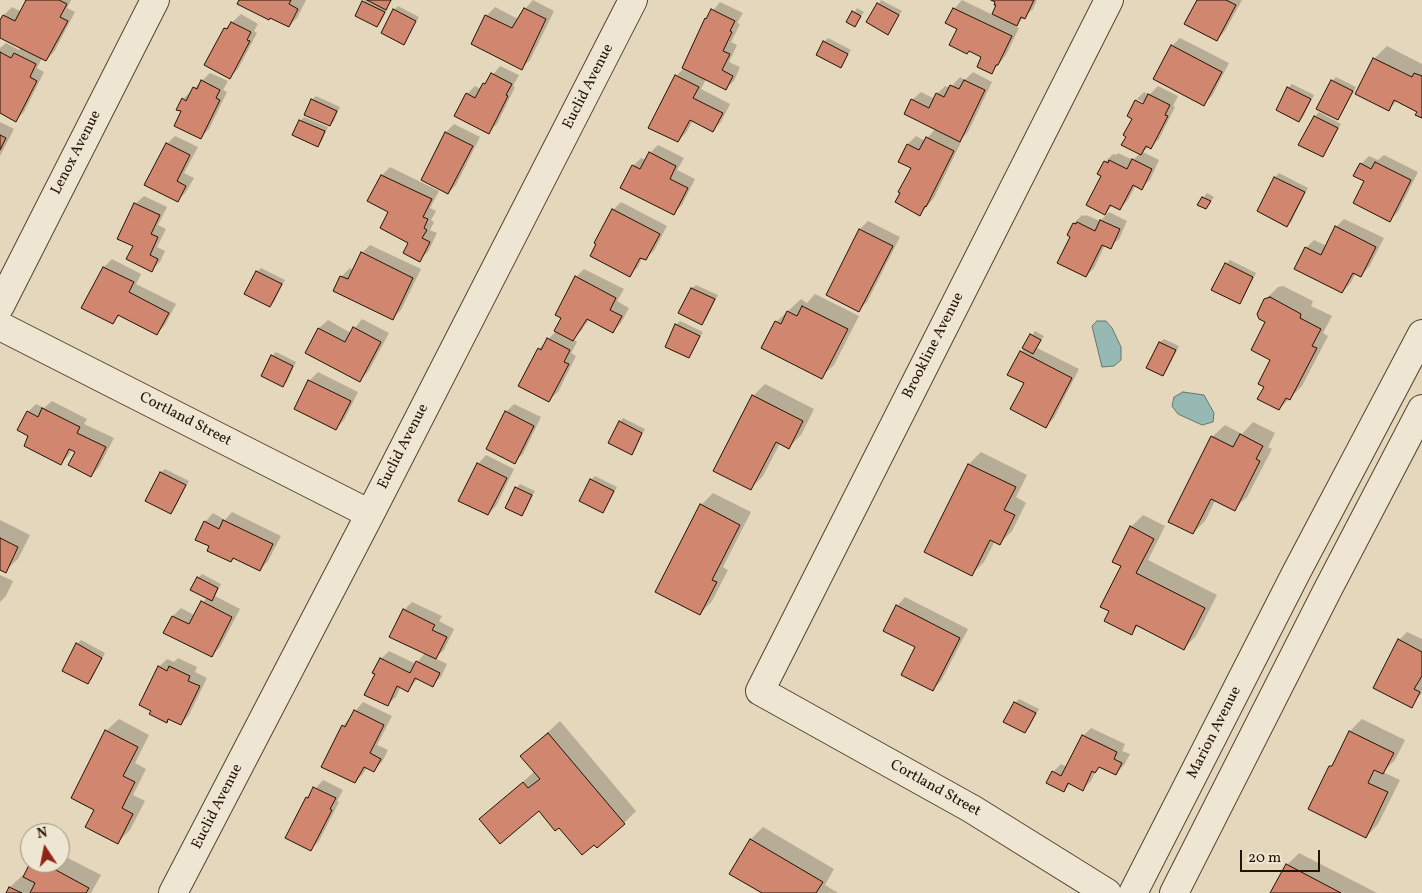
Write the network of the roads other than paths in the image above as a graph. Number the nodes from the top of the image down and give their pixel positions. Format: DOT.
graph roads {
  1 [pos="154,0"];
  2 [pos="633,0"];
  3 [pos="1109,0"];
  4 [pos="0,306"];
  5 [pos="0,326"];
  6 [pos="1422,334"];
  7 [pos="1422,409"];
  8 [pos="370,514"];
  9 [pos="1296,573"];
  10 [pos="1327,591"];
  11 [pos="760,691"];
  12 [pos="173,893"];
  13 [pos="1107,893"];
  14 [pos="1133,893"];
  15 [pos="1174,893"];
  1 -- 4 [label="street, Lenox Avenue"];
  2 -- 8 [label="street, Euclid Avenue"];
  3 -- 11 [label="street, Brookline Avenue"];
  5 -- 8 [label="street, Cortland Street"];
  6 -- 9 [label="street, Marion Avenue"];
  7 -- 10 [label="street"];
  8 -- 12 [label="street, Euclid Avenue"];
  9 -- 10 [label="street"];
  9 -- 14 [label="street, Marion Avenue"];
  10 -- 15 [label="street"];
  11 -- 13 [label="street, Cortland Street"];
}
